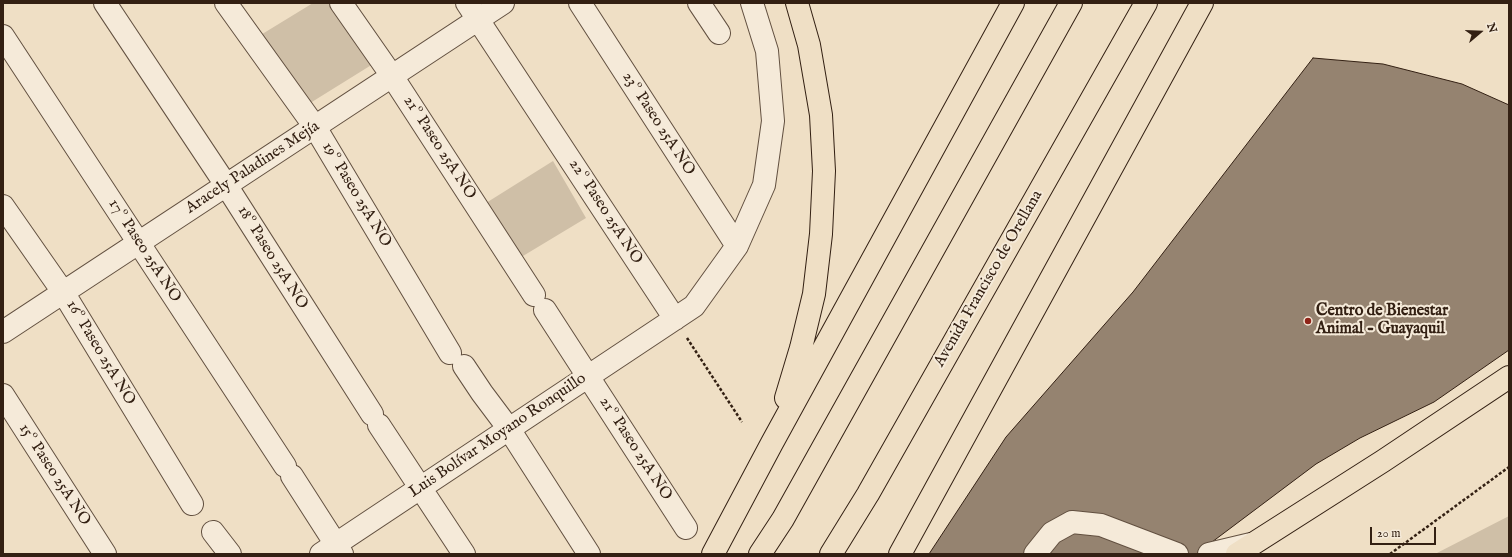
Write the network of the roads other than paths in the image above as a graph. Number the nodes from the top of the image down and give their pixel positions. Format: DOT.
graph roads {
  1 [pos="105,3"];
  2 [pos="226,3"];
  3 [pos="341,3"];
  4 [pos="503,3"];
  5 [pos="580,3"];
  6 [pos="699,3"];
  7 [pos="752,3"];
  8 [pos="797,3"];
  9 [pos="1013,3"];
  10 [pos="1071,3"];
  11 [pos="1146,3"];
  12 [pos="1202,3"];
  13 [pos="473,11"];
  14 [pos="719,33"];
  15 [pos="3,36"];
  16 [pos="392,76"];
  17 [pos="315,127"];
  18 [pos="226,185"];
  19 [pos="3,206"];
  20 [pos="139,243"];
  21 [pos="737,246"];
  22 [pos="63,292"];
  23 [pos="675,319"];
  24 [pos="3,332"];
  25 [pos="588,377"];
  26 [pos="1509,377"];
  27 [pos="3,395"];
  28 [pos="509,429"];
  29 [pos="772,443"];
  30 [pos="421,488"];
  31 [pos="192,504"];
  32 [pos="686,528"];
  33 [pos="213,532"];
  34 [pos="1244,549"];
  35 [pos="333,551"];
  36 [pos="105,554"];
  37 [pos="230,554"];
  38 [pos="464,554"];
  39 [pos="589,554"];
  40 [pos="713,554"];
  41 [pos="760,554"];
  42 [pos="831,554"];
  43 [pos="900,554"];
  44 [pos="1035,554"];
  45 [pos="1177,554"];
  46 [pos="1209,554"];
  1 -- 18 [label="street, 18º Paseo 25A NO"];
  2 -- 17 [label="street, 19º Paseo 25A NO"];
  3 -- 16 [label="street, 21º Paseo 25A NO"];
  4 -- 13 [label="street, Aracely Paladines Mejía"];
  5 -- 21 [label="street, 23º Paseo 25A NO"];
  6 -- 14 [label="street"];
  7 -- 21 [label="street, Luis Bolívar Moyano Ronquillo"];
  8 -- 29 [label="main road"];
  9 -- 29 [label="main road"];
  10 -- 41 [label="main road"];
  11 -- 42 [label="main road, Avenida Francisco de Orellana"];
  12 -- 43 [label="main road"];
  13 -- 16 [label="street, Aracely Paladines Mejía"];
  13 -- 23 [label="street, 22º Paseo 25A NO"];
  15 -- 20 [label="street, 17º Paseo 25A NO"];
  16 -- 17 [label="street, Aracely Paladines Mejía"];
  16 -- 25 [label="street, 21º Paseo 25A NO"];
  17 -- 18 [label="street, Aracely Paladines Mejía"];
  17 -- 28 [label="street, 19º Paseo 25A NO"];
  18 -- 20 [label="street, Aracely Paladines Mejía"];
  18 -- 30 [label="street, 18º Paseo 25A NO"];
  19 -- 22 [label="street, 16º Paseo 25A NO"];
  20 -- 22 [label="street, Aracely Paladines Mejía"];
  20 -- 35 [label="street, 17º Paseo 25A NO"];
  21 -- 23 [label="street, Luis Bolívar Moyano Ronquillo"];
  22 -- 24 [label="street, Aracely Paladines Mejía"];
  22 -- 31 [label="street, 16º Paseo 25A NO"];
  23 -- 25 [label="street, Luis Bolívar Moyano Ronquillo"];
  25 -- 28 [label="street, Luis Bolívar Moyano Ronquillo"];
  25 -- 32 [label="street, 21º Paseo 25A NO"];
  26 -- 34 [label="main road"];
  27 -- 36 [label="street, 15º Paseo 25A NO"];
  28 -- 30 [label="street, Luis Bolívar Moyano Ronquillo"];
  28 -- 39 [label="street, 19º Paseo 25A NO"];
  29 -- 40 [label="main road"];
  30 -- 35 [label="street, Luis Bolívar Moyano Ronquillo"];
  30 -- 38 [label="street, 18º Paseo 25A NO"];
  33 -- 37 [label="street"];
  34 -- 46 [label="street"];
  44 -- 45 [label="street"];
}
